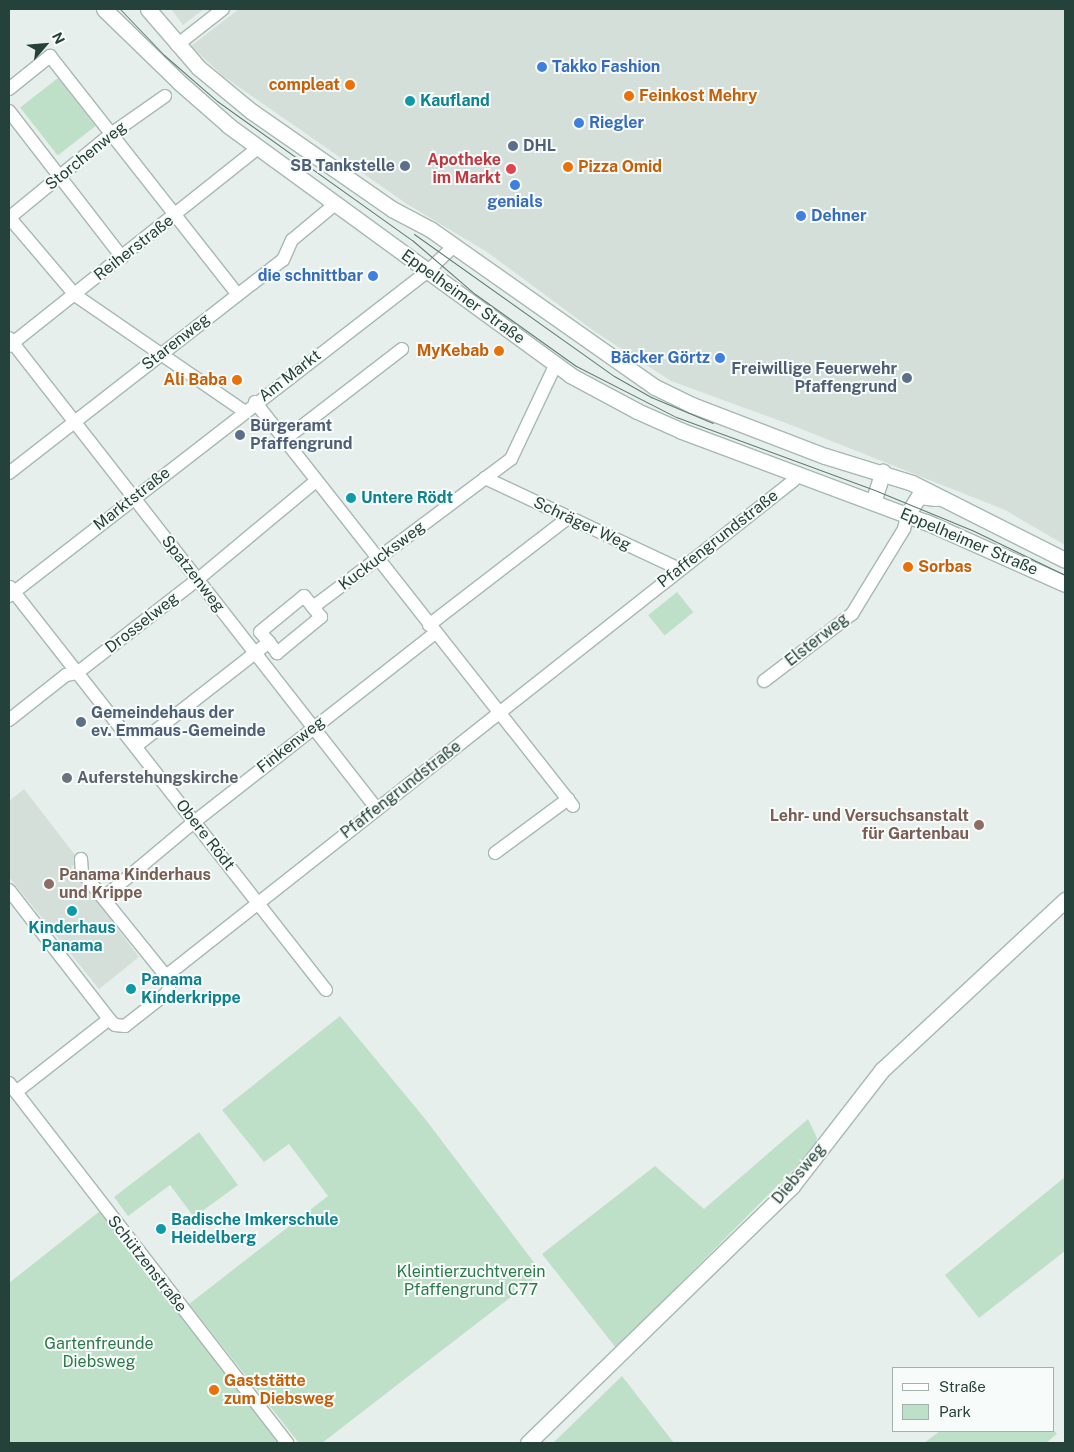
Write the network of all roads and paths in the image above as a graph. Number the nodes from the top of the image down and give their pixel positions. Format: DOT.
graph roads {
  1 [pos="104,9"];
  2 [pos="148,9"];
  3 [pos="223,9"];
  4 [pos="177,45"];
  5 [pos="9,88"];
  6 [pos="165,96"];
  7 [pos="9,111"];
  8 [pos="111,134"];
  9 [pos="258,148"];
  10 [pos="62,176"];
  11 [pos="334,205"];
  12 [pos="175,216"];
  13 [pos="9,220"];
  14 [pos="454,246"];
  15 [pos="122,257"];
  16 [pos="428,271"];
  17 [pos="237,294"];
  18 [pos="75,295"];
  19 [pos="10,343"];
  20 [pos="402,349"];
  21 [pos="162,353"];
  22 [pos="556,364"];
  23 [pos="255,402"];
  24 [pos="244,411"];
  25 [pos="74,422"];
  26 [pos="284,440"];
  27 [pos="883,472"];
  28 [pos="9,473"];
  29 [pos="796,474"];
  30 [pos="485,478"];
  31 [pos="316,481"];
  32 [pos="134,498"];
  33 [pos="945,500"];
  34 [pos="873,502"];
  35 [pos="907,515"];
  36 [pos="569,517"];
  37 [pos="378,559"];
  38 [pos="1065,560"];
  39 [pos="679,570"];
  40 [pos="197,580"];
  41 [pos="1065,584"];
  42 [pos="10,591"];
  43 [pos="313,607"];
  44 [pos="432,629"];
  45 [pos="269,642"];
  46 [pos="256,653"];
  47 [pos="77,673"];
  48 [pos="764,681"];
  49 [pos="498,713"];
  50 [pos="9,720"];
  51 [pos="314,728"];
  52 [pos="136,746"];
  53 [pos="377,809"];
  54 [pos="195,822"];
  55 [pos="495,853"];
  56 [pos="81,859"];
  57 [pos="9,890"];
  58 [pos="103,898"];
  59 [pos="1065,900"];
  60 [pos="258,902"];
  61 [pos="166,976"];
  62 [pos="326,990"];
  63 [pos="109,1019"];
  64 [pos="12,1087"];
  65 [pos="287,1443"];
  66 [pos="528,1443"];
  1 -- 9 [label="main road, Eppelheimer Straße"];
  2 -- 4 [label="main road, Eppelheimer Straße"];
  3 -- 4 [label="street"];
  4 -- 14 [label="main road, Eppelheimer Straße"];
  5 -- 8 [label="street"];
  6 -- 8 [label="street, Storchenweg"];
  7 -- 10 [label="street"];
  8 -- 10 [label="street, Storchenweg"];
  8 -- 12 [label="street"];
  9 -- 11 [label="main road, Eppelheimer Straße"];
  9 -- 12 [label="street, Reiherstraße"];
  10 -- 13 [label="street, Storchenweg"];
  10 -- 15 [label="street"];
  11 -- 16 [label="main road, Eppelheimer Straße"];
  11 -- 17 [label="street, Starenweg"];
  12 -- 15 [label="street, Reiherstraße"];
  12 -- 17 [label="street"];
  13 -- 18 [label="street"];
  14 -- 16 [label="street, Am Markt"];
  14 -- 27 [label="main road, Eppelheimer Straße"];
  15 -- 18 [label="street, Reiherstraße"];
  16 -- 22 [label="main road, Eppelheimer Straße"];
  16 -- 23 [label="street, Am Markt"];
  17 -- 21 [label="street, Starenweg"];
  18 -- 19 [label="street, Reiherstraße"];
  18 -- 21 [label="street"];
  19 -- 25 [label="street, Spatzenweg"];
  20 -- 26 [label="street"];
  21 -- 24 [label="street"];
  21 -- 25 [label="street, Starenweg"];
  22 -- 29 [label="main road, Eppelheimer Straße"];
  22 -- 30 [label="street, Kuckucksweg"];
  23 -- 24 [label="street, Marktstraße"];
  23 -- 26 [label="street, Am Markt"];
  24 -- 32 [label="street, Marktstraße"];
  25 -- 28 [label="street, Starenweg"];
  25 -- 32 [label="street, Spatzenweg"];
  26 -- 31 [label="street"];
  27 -- 33 [label="main road, Eppelheimer Straße"];
  27 -- 34 [label="main road"];
  29 -- 34 [label="main road, Eppelheimer Straße"];
  29 -- 39 [label="street, Pfaffengrundstraße"];
  30 -- 36 [label="street, Schräger Weg"];
  30 -- 37 [label="street, Kuckucksweg"];
  31 -- 37 [label="street"];
  31 -- 40 [label="street, Drosselweg"];
  32 -- 40 [label="street, Spatzenweg"];
  32 -- 42 [label="street, Marktstraße"];
  33 -- 35 [label="main road"];
  33 -- 38 [label="main road, Eppelheimer Straße"];
  34 -- 35 [label="main road, Eppelheimer Straße"];
  35 -- 41 [label="main road, Eppelheimer Straße"];
  35 -- 48 [label="street, Elsterweg"];
  36 -- 39 [label="street, Schräger Weg"];
  36 -- 44 [label="street, Finkenweg"];
  37 -- 43 [label="street, Kuckucksweg"];
  37 -- 44 [label="street"];
  39 -- 49 [label="street, Pfaffengrundstraße"];
  40 -- 46 [label="street, Spatzenweg"];
  40 -- 47 [label="street, Drosselweg"];
  42 -- 47 [label="street, Obere Rödt"];
  43 -- 45 [label="street"];
  43 -- 45 [label="street"];
  44 -- 49 [label="street"];
  44 -- 51 [label="street, Finkenweg"];
  45 -- 46 [label="street"];
  46 -- 51 [label="street, Spatzenweg"];
  46 -- 52 [label="street"];
  47 -- 50 [label="street, Drosselweg"];
  47 -- 52 [label="street, Obere Rödt"];
  49 -- 53 [label="street, Pfaffengrundstraße"];
  49 -- 55 [label="street"];
  51 -- 53 [label="street, Spatzenweg"];
  51 -- 54 [label="street, Finkenweg"];
  52 -- 54 [label="street, Obere Rödt"];
  53 -- 60 [label="street, Pfaffengrundstraße"];
  54 -- 58 [label="street, Finkenweg"];
  54 -- 60 [label="street, Obere Rödt"];
  56 -- 58 [label="street"];
  57 -- 63 [label="street"];
  58 -- 61 [label="street"];
  59 -- 66 [label="main road, Diebsweg"];
  60 -- 61 [label="street, Pfaffengrundstraße"];
  60 -- 62 [label="street, Obere Rödt"];
  61 -- 63 [label="street"];
  63 -- 64 [label="street"];
  64 -- 65 [label="street, Schützenstraße"];
}
